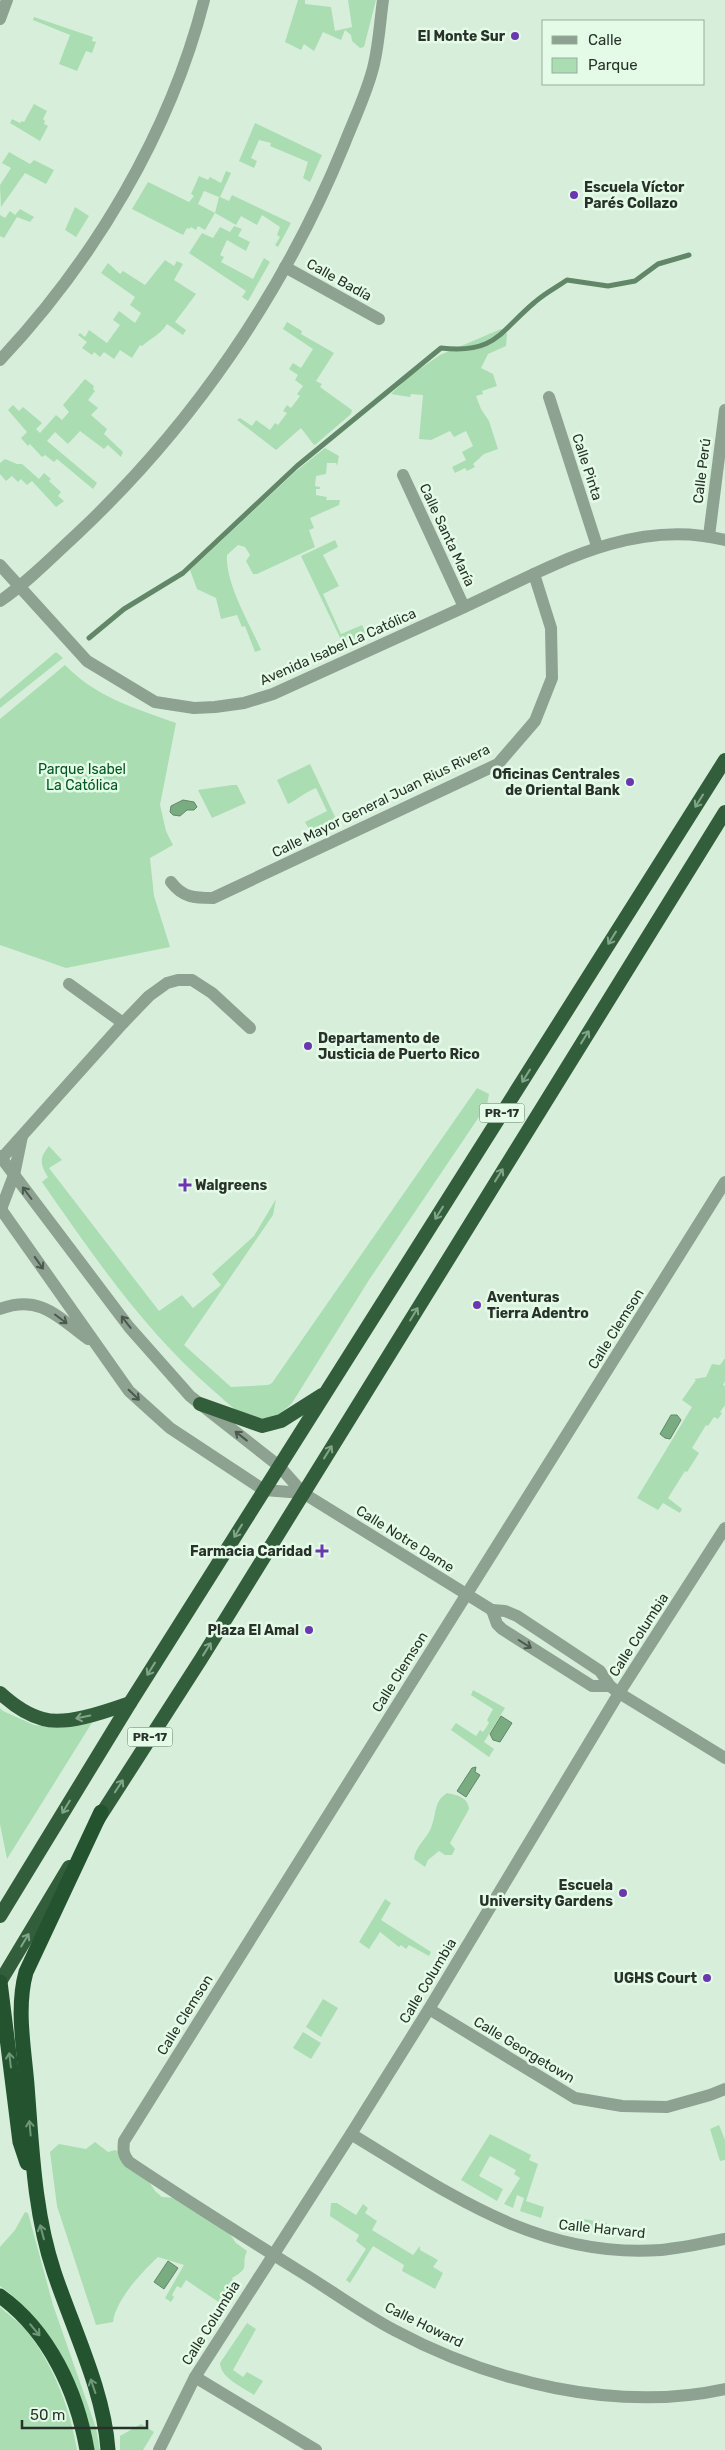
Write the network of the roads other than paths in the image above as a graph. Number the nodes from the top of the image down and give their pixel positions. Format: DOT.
graph roads {
  1 [pos="7,0"];
  2 [pos="204,0"];
  3 [pos="383,0"];
  4 [pos="0,19"];
  5 [pos="285,267"];
  6 [pos="379,319"];
  7 [pos="0,360"];
  8 [pos="549,397"];
  9 [pos="725,410"];
  10 [pos="402,475"];
  11 [pos="709,536"];
  12 [pos="725,540"];
  13 [pos="597,546"];
  14 [pos="0,565"];
  15 [pos="534,574"];
  16 [pos="20,587"];
  17 [pos="0,601"];
  18 [pos="464,607"];
  19 [pos="725,760"];
  20 [pos="725,812"];
  21 [pos="171,882"];
  22 [pos="68,984"];
  23 [pos="123,1023"];
  24 [pos="250,1028"];
  25 [pos="22,1136"];
  26 [pos="1,1159"];
  27 [pos="14,1175"];
  28 [pos="725,1182"];
  29 [pos="0,1210"];
  30 [pos="0,1309"];
  31 [pos="97,1346"];
  32 [pos="325,1393"];
  33 [pos="200,1404"];
  34 [pos="279,1466"];
  35 [pos="264,1490"];
  36 [pos="302,1493"];
  37 [pos="725,1528"];
  38 [pos="466,1594"];
  39 [pos="492,1610"];
  40 [pos="615,1689"];
  41 [pos="0,1693"];
  42 [pos="130,1703"];
  43 [pos="725,1758"];
  44 [pos="101,1812"];
  45 [pos="0,1916"];
  46 [pos="0,1982"];
  47 [pos="429,2009"];
  48 [pos="725,2088"];
  49 [pos="351,2134"];
  50 [pos="146,2173"];
  51 [pos="36,2194"];
  52 [pos="725,2239"];
  53 [pos="272,2254"];
  54 [pos="0,2296"];
  55 [pos="195,2377"];
  56 [pos="725,2388"];
  57 [pos="88,2450"];
  58 [pos="108,2450"];
  59 [pos="158,2450"];
  60 [pos="316,2450"];
  1 -- 4 [label="street"];
  2 -- 7 [label="street"];
  3 -- 5 [label="street"];
  5 -- 6 [label="street, Calle Badía"];
  5 -- 16 [label="street"];
  8 -- 13 [label="street, Calle Pinta"];
  9 -- 11 [label="street, Calle Perú"];
  10 -- 18 [label="street, Calle Santa María"];
  11 -- 12 [label="street, Avenida Isabel La Católica"];
  11 -- 13 [label="street, Avenida Isabel La Católica"];
  13 -- 15 [label="street, Avenida Isabel La Católica"];
  14 -- 16 [label="street, Avenida Isabel La Católica"];
  15 -- 18 [label="street, Avenida Isabel La Católica"];
  15 -- 21 [label="street, Calle Mayor General Juan Rius Rivera"];
  16 -- 17 [label="street"];
  16 -- 18 [label="street, Avenida Isabel La Católica"];
  19 -- 32 [label="highway, PR-17, one-way"];
  36 -- 20 [label="highway, PR-17, one-way"];
  22 -- 23 [label="street"];
  23 -- 24 [label="street"];
  23 -- 25 [label="street"];
  25 -- 26 [label="street"];
  25 -- 27 [label="street"];
  26 -- 27 [label="street"];
  27 -- 29 [label="street"];
  33 -- 27 [label="street, one-way"];
  28 -- 38 [label="street, Calle Clemson"];
  29 -- 31 [label="street, one-way"];
  30 -- 31 [label="street, one-way"];
  31 -- 35 [label="street, one-way"];
  32 -- 33 [label="highway"];
  32 -- 34 [label="highway, PR-17"];
  34 -- 33 [label="street, one-way"];
  34 -- 35 [label="highway, PR-17"];
  34 -- 36 [label="street"];
  35 -- 36 [label="street"];
  35 -- 42 [label="highway, PR-17, one-way"];
  36 -- 38 [label="street, Calle Notre Dame"];
  44 -- 36 [label="highway, PR-17, one-way"];
  37 -- 40 [label="street, Calle Columbia"];
  38 -- 39 [label="street, Calle Notre Dame"];
  38 -- 50 [label="street, Calle Clemson"];
  39 -- 40 [label="street"];
  39 -- 40 [label="street, one-way"];
  40 -- 43 [label="street"];
  40 -- 47 [label="street, Calle Columbia"];
  42 -- 41 [label="highway, one-way"];
  42 -- 45 [label="highway, PR-17, one-way"];
  46 -- 44 [label="highway, PR-17, one-way"];
  51 -- 44 [label="highway, one-way"];
  51 -- 46 [label="highway, one-way"];
  47 -- 48 [label="street, Calle Georgetown"];
  47 -- 49 [label="street, Calle Columbia"];
  49 -- 52 [label="street, Calle Harvard"];
  49 -- 53 [label="street, Calle Columbia"];
  50 -- 53 [label="street, Calle Howard"];
  58 -- 51 [label="highway, one-way"];
  53 -- 55 [label="street, Calle Columbia"];
  53 -- 56 [label="street, Calle Howard"];
  54 -- 57 [label="highway, one-way"];
  55 -- 59 [label="street, Calle Columbia"];
  55 -- 60 [label="street"];
}
